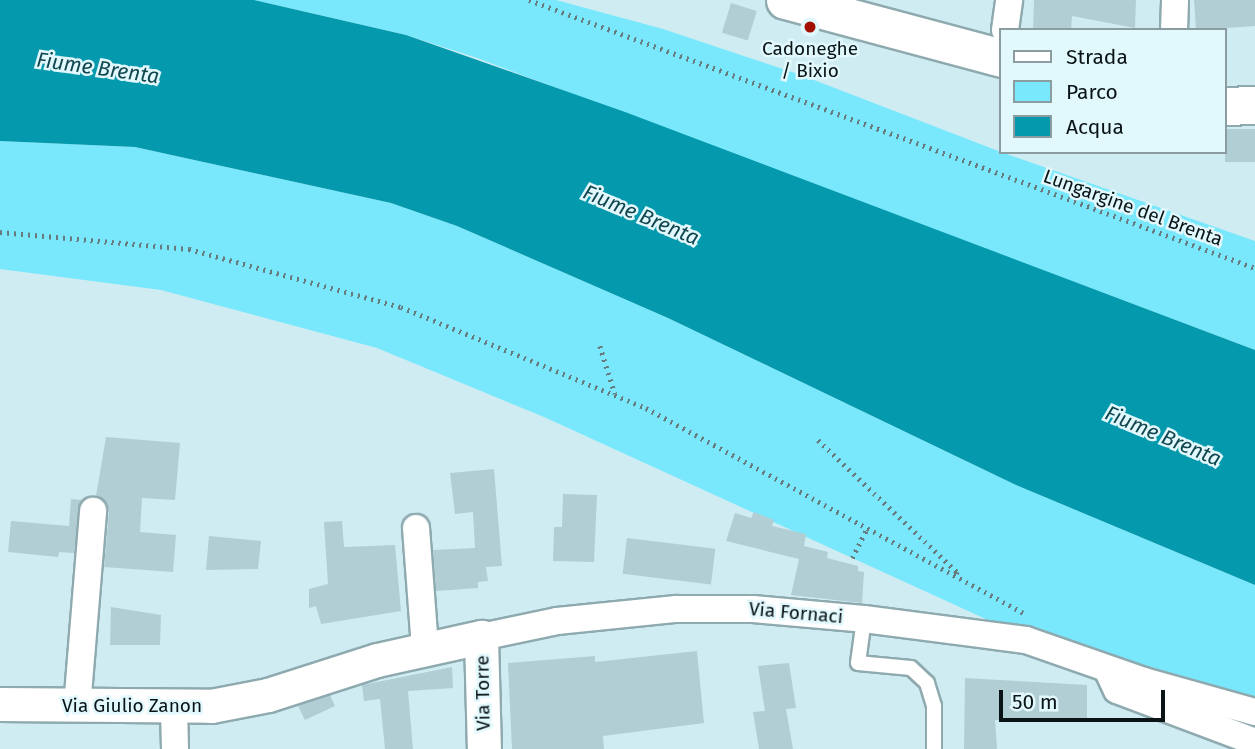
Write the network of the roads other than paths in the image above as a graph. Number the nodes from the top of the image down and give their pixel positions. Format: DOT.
graph roads {
  1 [pos="785,0"];
  2 [pos="1009,0"];
  3 [pos="1175,0"];
  4 [pos="837,7"];
  5 [pos="1005,28"];
  6 [pos="1174,28"];
  7 [pos="1000,48"];
  8 [pos="1255,105"];
  9 [pos="1227,106"];
  10 [pos="93,511"];
  11 [pos="416,528"];
  12 [pos="864,619"];
  13 [pos="481,637"];
  14 [pos="425,649"];
  15 [pos="1107,669"];
  16 [pos="0,704"];
  17 [pos="77,707"];
  18 [pos="174,708"];
  19 [pos="1255,712"];
  20 [pos="1255,742"];
  21 [pos="174,749"];
  22 [pos="484,749"];
  23 [pos="934,749"];
  1 -- 4 [label="main road"];
  2 -- 5 [label="street"];
  3 -- 6 [label="street"];
  4 -- 7 [label="main road"];
  8 -- 9 [label="main road"];
  10 -- 17 [label="street"];
  11 -- 14 [label="street"];
  12 -- 13 [label="street, Via Fornaci"];
  12 -- 15 [label="street, Via Fornaci"];
  12 -- 23 [label="lane"];
  13 -- 14 [label="street, Via Giulio Zanon"];
  13 -- 22 [label="street, Via Torre"];
  14 -- 18 [label="street, Via Giulio Zanon"];
  15 -- 19 [label="street, Via Fornaci"];
  15 -- 20 [label="street"];
  16 -- 17 [label="street, Via Giulio Zanon"];
  17 -- 18 [label="street, Via Giulio Zanon"];
  18 -- 21 [label="street"];
}
